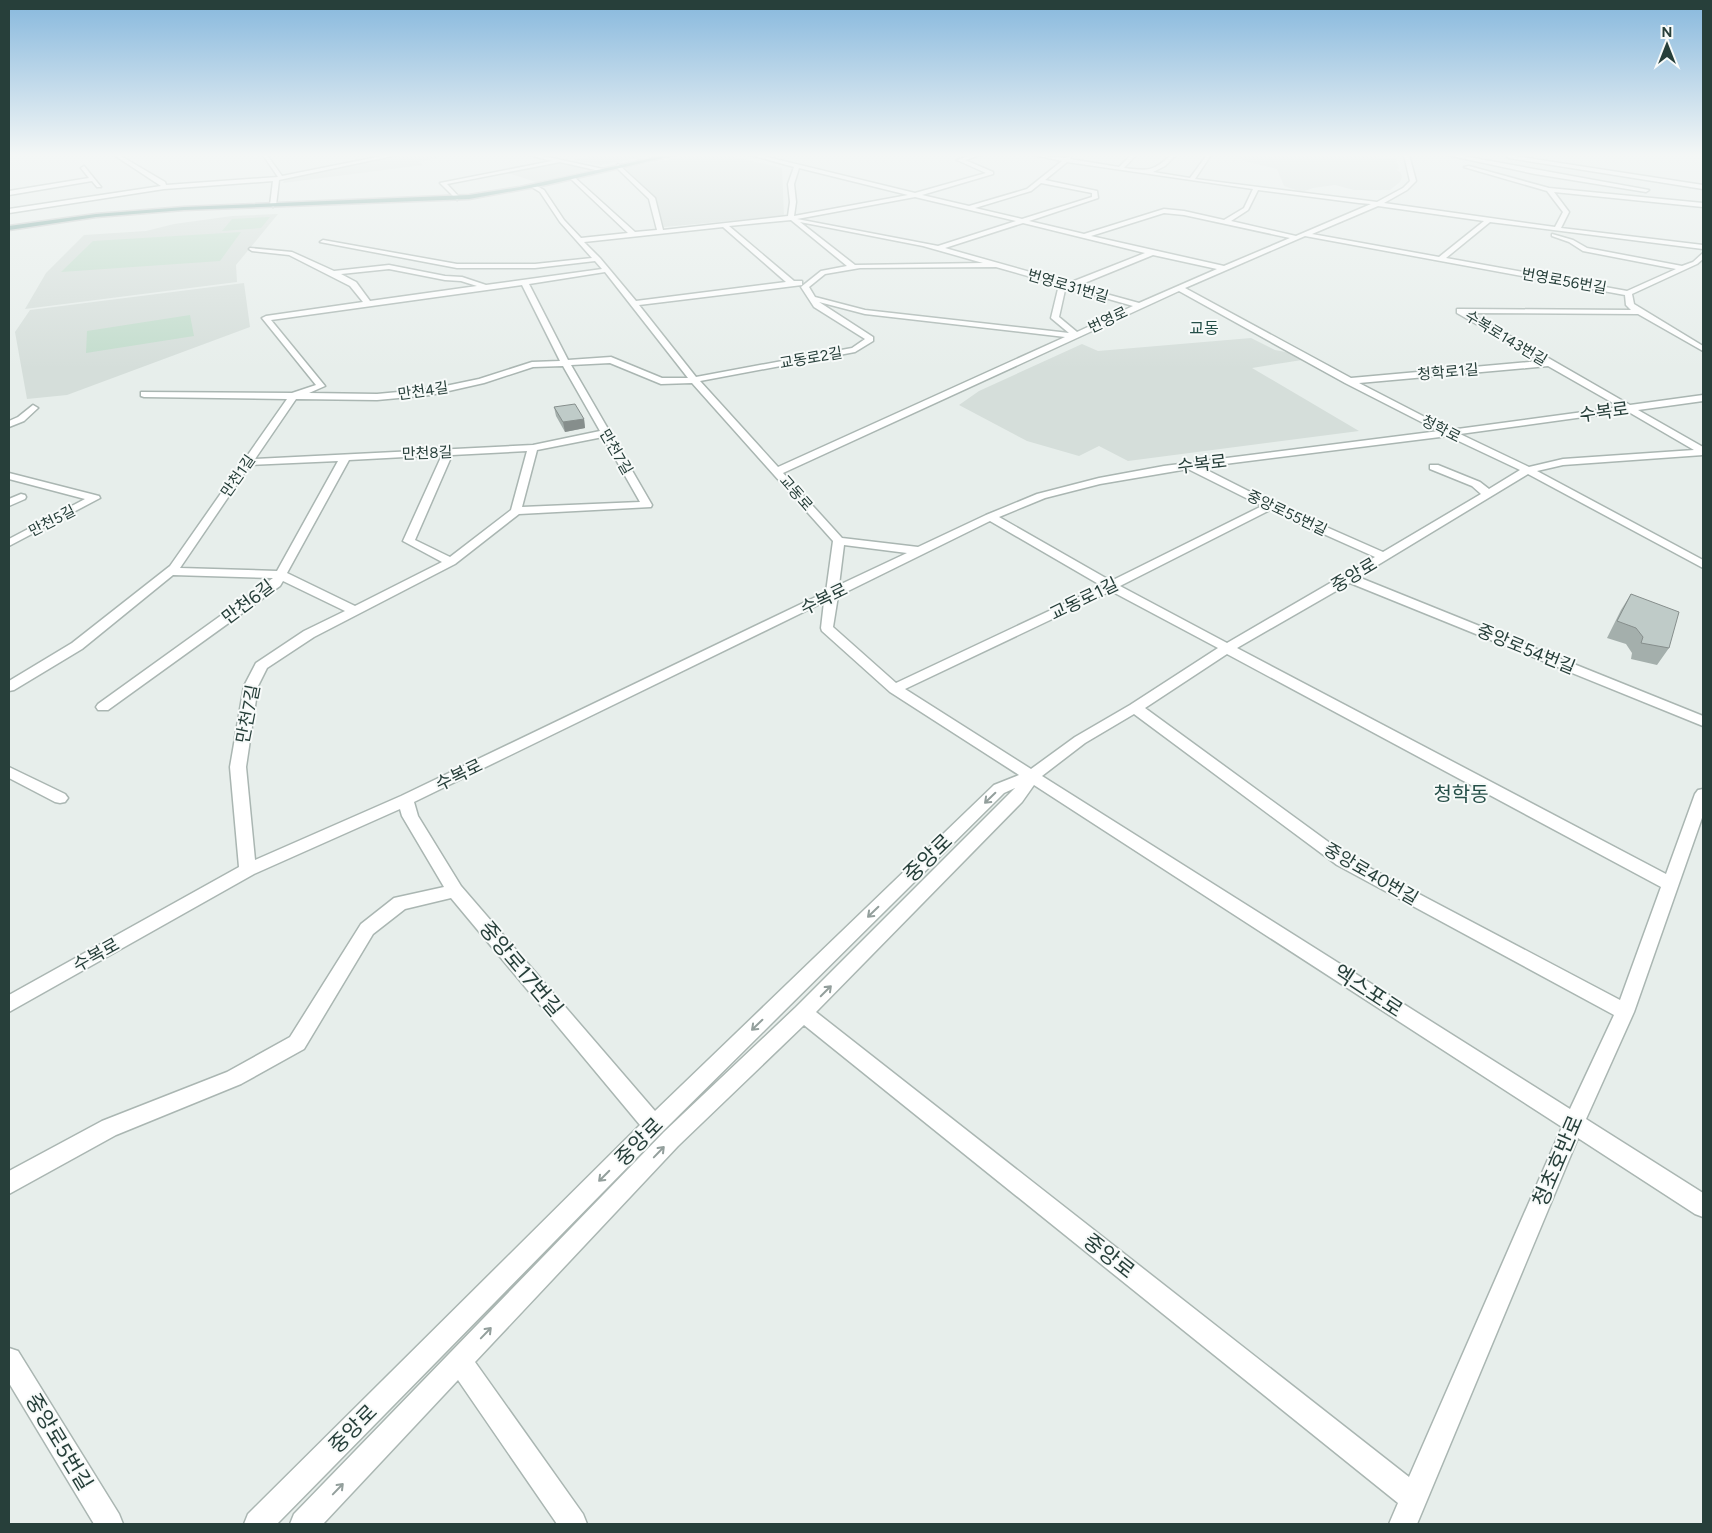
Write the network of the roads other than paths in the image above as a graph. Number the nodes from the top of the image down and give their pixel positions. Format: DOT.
graph roads {
  1 [pos="26,227"];
  2 [pos="568,227"];
  3 [pos="625,227"];
  4 [pos="659,227"];
  5 [pos="701,227"];
  6 [pos="727,227"];
  7 [pos="802,227"];
  8 [pos="838,227"];
  9 [pos="1006,227"];
  10 [pos="1046,227"];
  11 [pos="1114,227"];
  12 [pos="1249,227"];
  13 [pos="1320,227"];
  14 [pos="1480,227"];
  15 [pos="1527,227"];
  16 [pos="1535,227"];
  17 [pos="9,229"];
  18 [pos="1557,229"];
  19 [pos="660,231"];
  20 [pos="633,234"];
  21 [pos="1084,236"];
  22 [pos="1298,236"];
  23 [pos="581,240"];
  24 [pos="323,242"];
  25 [pos="1703,247"];
  26 [pos="939,248"];
  27 [pos="252,249"];
  28 [pos="1152,253"];
  29 [pos="1703,255"];
  30 [pos="598,259"];
  31 [pos="1440,259"];
  32 [pos="996,265"];
  33 [pos="853,267"];
  34 [pos="1223,268"];
  35 [pos="1681,268"];
  36 [pos="607,270"];
  37 [pos="333,273"];
  38 [pos="525,283"];
  39 [pos="792,283"];
  40 [pos="807,285"];
  41 [pos="1067,286"];
  42 [pos="486,287"];
  43 [pos="1180,288"];
  44 [pos="1628,293"];
  45 [pos="812,298"];
  46 [pos="367,302"];
  47 [pos="633,304"];
  48 [pos="1140,306"];
  49 [pos="1639,312"];
  50 [pos="1075,336"];
  51 [pos="1703,349"];
  52 [pos="565,362"];
  53 [pos="1548,363"];
  54 [pos="694,380"];
  55 [pos="1348,381"];
  56 [pos="144,394"];
  57 [pos="293,396"];
  58 [pos="1703,398"];
  59 [pos="33,408"];
  60 [pos="1630,408"];
  61 [pos="9,424"];
  62 [pos="606,433"];
  63 [pos="1448,433"];
  64 [pos="533,448"];
  65 [pos="1703,451"];
  66 [pos="448,452"];
  67 [pos="346,456"];
  68 [pos="247,462"];
  69 [pos="1190,466"];
  70 [pos="1434,467"];
  71 [pos="1528,470"];
  72 [pos="778,471"];
  73 [pos="9,476"];
  74 [pos="1488,494"];
  75 [pos="21,497"];
  76 [pos="9,503"];
  77 [pos="1270,506"];
  78 [pos="516,511"];
  79 [pos="990,517"];
  80 [pos="839,541"];
  81 [pos="9,543"];
  82 [pos="921,551"];
  83 [pos="1384,557"];
  84 [pos="451,562"];
  85 [pos="1703,565"];
  86 [pos="170,571"];
  87 [pos="281,575"];
  88 [pos="1349,578"];
  89 [pos="1111,586"];
  90 [pos="832,595"];
  91 [pos="353,610"];
  92 [pos="1227,648"];
  93 [pos="9,687"];
  94 [pos="895,689"];
  95 [pos="103,707"];
  96 [pos="1134,708"];
  97 [pos="1703,721"];
  98 [pos="9,772"];
  99 [pos="1032,776"];
  100 [pos="1703,794"];
  101 [pos="60,798"];
  102 [pos="406,800"];
  103 [pos="248,870"];
  104 [pos="1671,885"];
  105 [pos="455,891"];
  106 [pos="9,1004"];
  107 [pos="1625,1012"];
  108 [pos="803,1013"];
  109 [pos="1574,1123"];
  110 [pos="654,1126"];
  111 [pos="9,1183"];
  112 [pos="1703,1206"];
  113 [pos="9,1360"];
  114 [pos="460,1361"];
  115 [pos="1414,1498"];
  116 [pos="109,1524"];
  117 [pos="258,1524"];
  118 [pos="304,1524"];
  119 [pos="573,1524"];
  120 [pos="1403,1524"];
  1 -- 17 [label="main road"];
  2 -- 23 [label="street, 교동로"];
  3 -- 20 [label="street"];
  4 -- 19 [label="street"];
  5 -- 19 [label="street"];
  6 -- 39 [label="street"];
  7 -- 33 [label="street"];
  8 -- 26 [label="street, 번영로31번길"];
  9 -- 26 [label="street"];
  10 -- 21 [label="street"];
  11 -- 21 [label="street, 번영로56번길"];
  12 -- 22 [label="street, 번영로56번길"];
  13 -- 22 [label="street, 번영로"];
  14 -- 31 [label="street"];
  15 -- 35 [label="street"];
  16 -- 18 [label="street"];
  18 -- 25 [label="street"];
  19 -- 20 [label="street"];
  20 -- 23 [label="street"];
  21 -- 28 [label="street"];
  22 -- 31 [label="street, 번영로56번길"];
  22 -- 34 [label="street, 번영로"];
  23 -- 30 [label="street, 교동로"];
  24 -- 30 [label="street"];
  26 -- 32 [label="street, 번영로31번길"];
  27 -- 37 [label="street"];
  28 -- 34 [label="street"];
  28 -- 41 [label="street"];
  29 -- 35 [label="street"];
  30 -- 36 [label="street, 교동로"];
  31 -- 44 [label="street, 번영로56번길"];
  32 -- 33 [label="street"];
  32 -- 41 [label="street, 번영로31번길"];
  33 -- 40 [label="street"];
  34 -- 43 [label="street, 번영로"];
  35 -- 44 [label="street"];
  36 -- 38 [label="street"];
  36 -- 47 [label="street, 교동로"];
  37 -- 42 [label="street"];
  37 -- 46 [label="street"];
  38 -- 42 [label="street"];
  38 -- 52 [label="street, 만천7길"];
  39 -- 40 [label="street"];
  39 -- 47 [label="street"];
  40 -- 45 [label="street, 교동로2길"];
  41 -- 48 [label="street, 번영로31번길"];
  41 -- 50 [label="street"];
  42 -- 46 [label="street"];
  43 -- 48 [label="street, 번영로"];
  43 -- 55 [label="street, 청학로"];
  44 -- 49 [label="street, 수복로143번길"];
  45 -- 50 [label="street"];
  45 -- 54 [label="street, 교동로2길"];
  46 -- 57 [label="street"];
  47 -- 54 [label="street, 교동로"];
  48 -- 50 [label="street, 번영로"];
  49 -- 51 [label="street, 수복로143번길"];
  49 -- 53 [label="street, 수복로143번길"];
  50 -- 72 [label="street, 번영로"];
  52 -- 54 [label="street, 만천4길"];
  52 -- 57 [label="street, 만천4길"];
  52 -- 62 [label="street, 만천7길"];
  53 -- 55 [label="street, 청학로1길"];
  53 -- 60 [label="street, 수복로143번길"];
  54 -- 72 [label="street, 교동로"];
  55 -- 63 [label="street, 청학로"];
  56 -- 57 [label="street, 만천4길"];
  57 -- 68 [label="street, 만천1길"];
  58 -- 60 [label="street, 수복로"];
  59 -- 61 [label="street"];
  60 -- 63 [label="street, 수복로"];
  60 -- 65 [label="street, 수복로143번길"];
  62 -- 64 [label="street, 만천8길"];
  62 -- 78 [label="street, 만천7길"];
  63 -- 69 [label="street, 수복로"];
  63 -- 71 [label="street, 청학로"];
  64 -- 66 [label="street, 만천8길"];
  64 -- 78 [label="street"];
  65 -- 71 [label="street, 중앙로"];
  66 -- 67 [label="street, 만천8길"];
  66 -- 84 [label="street"];
  67 -- 68 [label="street, 만천8길"];
  67 -- 87 [label="street, 만천6길"];
  68 -- 86 [label="street, 만천1길"];
  69 -- 77 [label="street, 중앙로55번길"];
  69 -- 79 [label="street, 수복로"];
  70 -- 74 [label="street"];
  71 -- 74 [label="street, 중앙로"];
  71 -- 85 [label="street, 청학로"];
  72 -- 80 [label="street, 교동로"];
  73 -- 81 [label="street, 만천5길"];
  74 -- 83 [label="street, 중앙로"];
  75 -- 76 [label="street"];
  77 -- 83 [label="street, 중앙로55번길"];
  77 -- 89 [label="street, 교동로1길"];
  78 -- 84 [label="street, 만천7길"];
  79 -- 82 [label="street, 수복로"];
  79 -- 89 [label="street"];
  80 -- 82 [label="street"];
  80 -- 90 [label="street"];
  82 -- 90 [label="street, 수복로"];
  83 -- 88 [label="street, 중앙로"];
  84 -- 91 [label="street, 만천7길"];
  86 -- 87 [label="street"];
  86 -- 93 [label="street, 만천1길"];
  87 -- 91 [label="street"];
  87 -- 95 [label="street, 만천6길"];
  88 -- 92 [label="street, 중앙로"];
  88 -- 97 [label="street, 중앙로54번길"];
  89 -- 92 [label="street"];
  89 -- 94 [label="street, 교동로1길"];
  90 -- 94 [label="street"];
  90 -- 102 [label="street, 수복로"];
  91 -- 103 [label="street, 만천7길"];
  92 -- 96 [label="street, 중앙로"];
  92 -- 104 [label="street"];
  94 -- 99 [label="street"];
  96 -- 99 [label="street, 중앙로"];
  96 -- 107 [label="street, 중앙로40번길"];
  98 -- 101 [label="street"];
  108 -- 99 [label="street, 중앙로, one-way"];
  99 -- 109 [label="street, 엑스포로"];
  99 -- 110 [label="street, 중앙로, one-way"];
  100 -- 104 [label="street, 청초호반로"];
  102 -- 103 [label="street, 수복로"];
  102 -- 105 [label="street, 중앙로17번길"];
  103 -- 106 [label="street, 수복로"];
  104 -- 107 [label="street, 청초호반로"];
  105 -- 110 [label="street, 중앙로17번길"];
  105 -- 111 [label="street"];
  107 -- 109 [label="street, 청초호반로"];
  114 -- 108 [label="street, 중앙로, one-way"];
  108 -- 115 [label="street, 중앙로"];
  109 -- 112 [label="street, 엑스포로"];
  109 -- 115 [label="street, 청초호반로"];
  110 -- 117 [label="street, 중앙로, one-way"];
  113 -- 116 [label="street, 중앙로5번길"];
  118 -- 114 [label="street, 중앙로, one-way"];
  114 -- 119 [label="street"];
  115 -- 120 [label="street, 청초호반로"];
}
